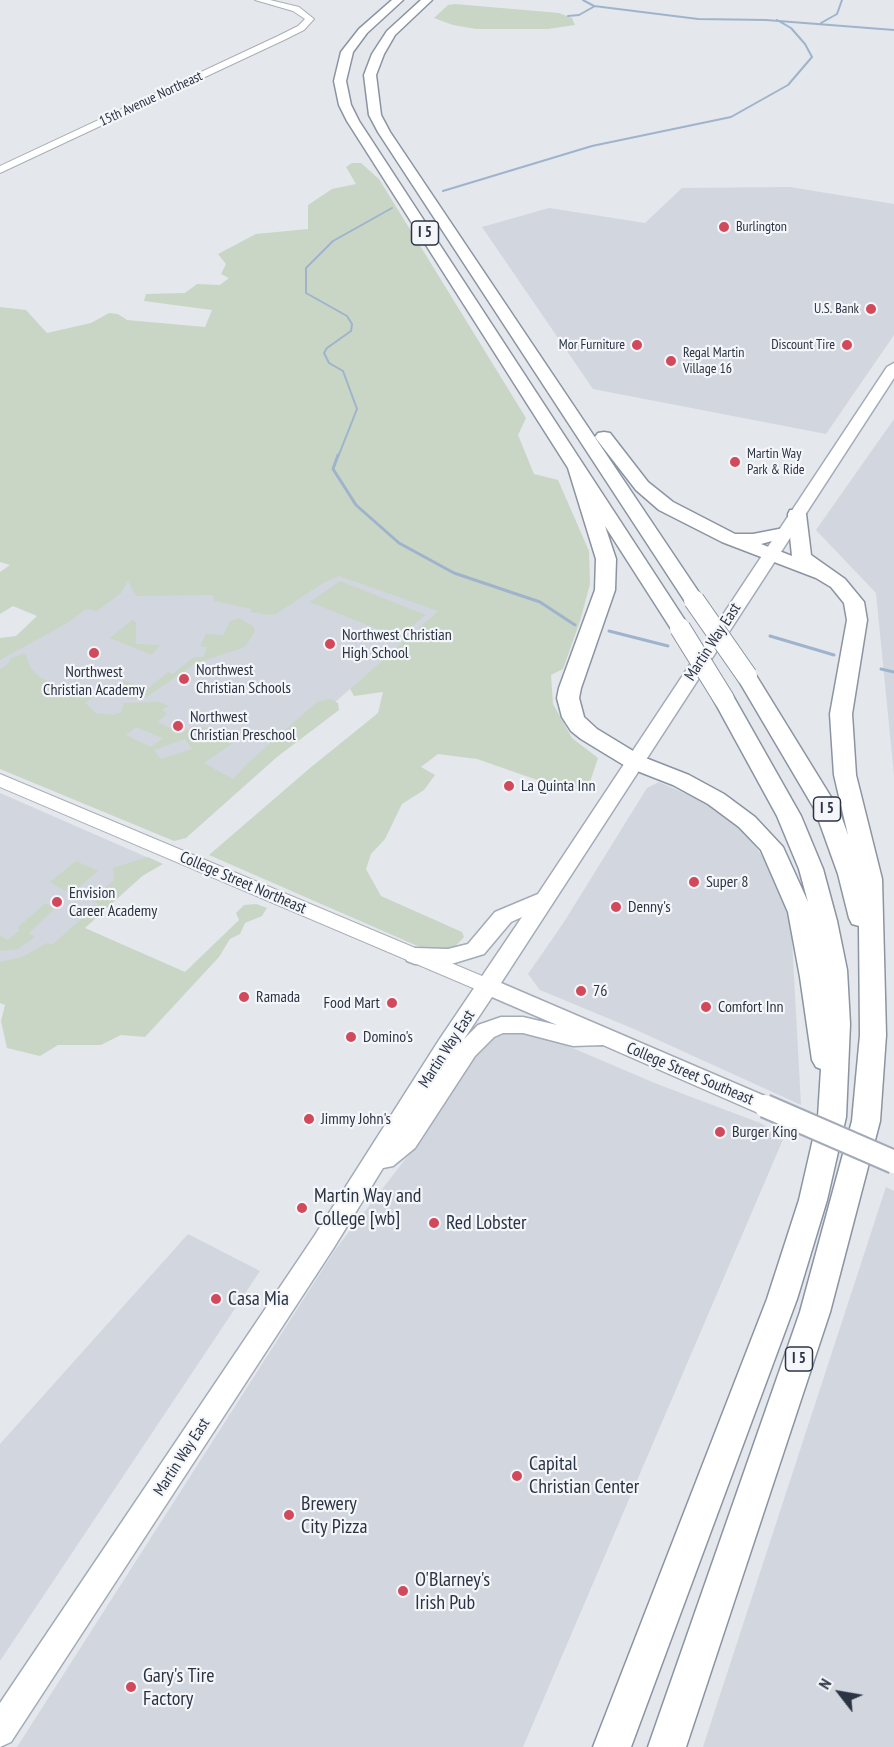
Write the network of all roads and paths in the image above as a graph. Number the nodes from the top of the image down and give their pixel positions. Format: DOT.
graph roads {
  1 [pos="259,0"];
  2 [pos="398,0"];
  3 [pos="427,0"];
  4 [pos="0,170"];
  5 [pos="894,367"];
  6 [pos="554,387"];
  7 [pos="576,466"];
  8 [pos="797,514"];
  9 [pos="785,532"];
  10 [pos="729,538"];
  11 [pos="770,555"];
  12 [pos="828,577"];
  13 [pos="634,762"];
  14 [pos="0,780"];
  15 [pos="543,900"];
  16 [pos="415,956"];
  17 [pos="871,958"];
  18 [pos="487,986"];
  19 [pos="604,1037"];
  20 [pos="832,1116"];
  21 [pos="894,1162"];
  22 [pos="369,1170"];
  23 [pos="0,1731"];
  24 [pos="612,1747"];
  25 [pos="667,1747"];
  1 -- 4 [label="street, 15th Avenue Northeast"];
  2 -- 7 [label="highway, I 5"];
  3 -- 6 [label="highway, I 5"];
  5 -- 8 [label="main road, Martin Way East"];
  6 -- 10 [label="highway"];
  6 -- 17 [label="highway, I 5, bridge"];
  7 -- 13 [label="highway"];
  7 -- 20 [label="highway, I 5, bridge"];
  8 -- 9 [label="main road, Martin Way East"];
  8 -- 12 [label="highway"];
  9 -- 10 [label="highway"];
  9 -- 11 [label="main road, Martin Way East"];
  10 -- 11 [label="highway"];
  11 -- 12 [label="highway"];
  11 -- 13 [label="main road, Martin Way East"];
  12 -- 17 [label="highway"];
  13 -- 15 [label="main road, Martin Way East"];
  13 -- 20 [label="highway"];
  14 -- 16 [label="street, College Street Northeast"];
  15 -- 16 [label="main road"];
  15 -- 18 [label="main road, Martin Way East"];
  16 -- 18 [label="street, College Street Northeast"];
  17 -- 25 [label="highway, I 5"];
  18 -- 19 [label="main road, College Street Southeast"];
  18 -- 22 [label="main road, Martin Way East"];
  19 -- 21 [label="main road, College Street Southeast, bridge"];
  19 -- 22 [label="main road"];
  20 -- 24 [label="highway, I 5"];
  22 -- 23 [label="main road, Martin Way East"];
}
